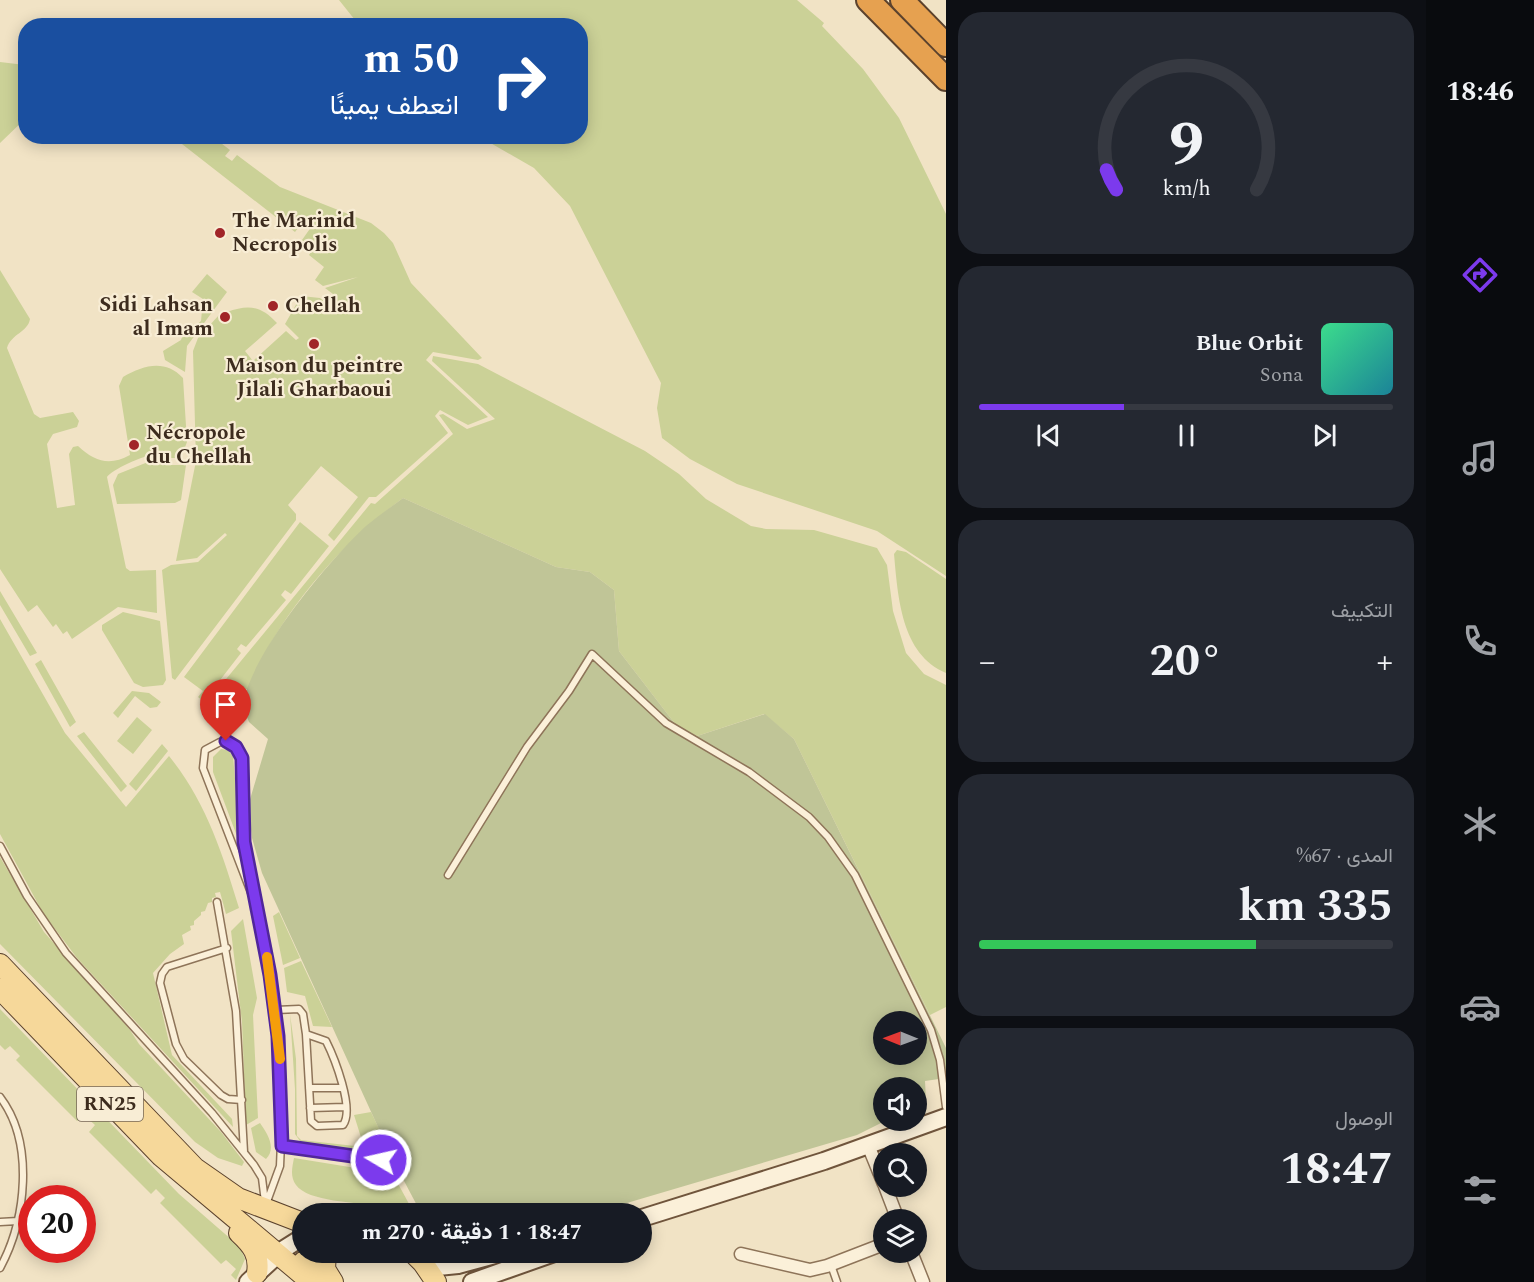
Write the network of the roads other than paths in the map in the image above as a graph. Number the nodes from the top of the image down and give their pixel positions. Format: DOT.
graph roads {
  1 [pos="868,0"];
  2 [pos="902,0"];
  3 [pos="946,45"];
  4 [pos="946,79"];
  5 [pos="0,846"];
  6 [pos="448,875"];
  7 [pos="217,902"];
  8 [pos="255,903"];
  9 [pos="227,948"];
  10 [pos="0,964"];
  11 [pos="0,989"];
  12 [pos="276,1010"];
  13 [pos="306,1034"];
  14 [pos="309,1088"];
  15 [pos="343,1088"];
  16 [pos="0,1097"];
  17 [pos="242,1100"];
  18 [pos="345,1107"];
  19 [pos="946,1107"];
  20 [pos="310,1108"];
  21 [pos="946,1116"];
  22 [pos="282,1146"];
  23 [pos="868,1146"];
  24 [pos="244,1153"];
  25 [pos="873,1158"];
  26 [pos="389,1162"];
  27 [pos="21,1185"];
  28 [pos="264,1210"];
  29 [pos="226,1213"];
  30 [pos="652,1215"];
  31 [pos="292,1219"];
  32 [pos="18,1221"];
  33 [pos="0,1222"];
  34 [pos="873,1248"];
  35 [pos="291,1250"];
  36 [pos="741,1254"];
  37 [pos="325,1263"];
  38 [pos="422,1263"];
  39 [pos="466,1263"];
  40 [pos="526,1263"];
  41 [pos="915,1263"];
  42 [pos="831,1265"];
  43 [pos="0,1268"];
  44 [pos="435,1278"];
  45 [pos="257,1279"];
  46 [pos="311,1282"];
  47 [pos="329,1282"];
  48 [pos="333,1282"];
  49 [pos="472,1282"];
  50 [pos="837,1282"];
  51 [pos="923,1282"];
  1 -- 4 [label="highway"];
  2 -- 3 [label="highway"];
  5 -- 24 [label="lane"];
  6 -- 19 [label="lane"];
  7 -- 9 [label="lane"];
  8 -- 8 [label="lane"];
  8 -- 12 [label="lane"];
  9 -- 17 [label="lane"];
  9 -- 17 [label="lane"];
  10 -- 28 [label="main road, RN25"];
  11 -- 29 [label="main road, RN25"];
  12 -- 13 [label="lane"];
  12 -- 22 [label="lane"];
  13 -- 14 [label="lane"];
  13 -- 15 [label="lane"];
  14 -- 15 [label="lane"];
  14 -- 20 [label="lane"];
  15 -- 18 [label="lane"];
  16 -- 27 [label="lane"];
  17 -- 24 [label="lane"];
  18 -- 20 [label="lane"];
  18 -- 20 [label="lane"];
  21 -- 23 [label="street"];
  22 -- 26 [label="lane"];
  22 -- 28 [label="lane"];
  23 -- 25 [label="street"];
  23 -- 30 [label="street"];
  24 -- 28 [label="lane"];
  28 -- 31 [label="main road, RN25"];
  29 -- 35 [label="main road, RN25"];
  29 -- 45 [label="main road"];
  32 -- 33 [label="lane"];
  32 -- 43 [label="lane"];
  34 -- 42 [label="street"];
  35 -- 45 [label="street"];
  35 -- 46 [label="main road"];
  35 -- 47 [label="main road, RN25"];
  36 -- 42 [label="street"];
  37 -- 48 [label="main road"];
  38 -- 44 [label="main road"];
  39 -- 44 [label="street"];
  40 -- 49 [label="street"];
  41 -- 51 [label="street"];
  42 -- 50 [label="lane"];
}
